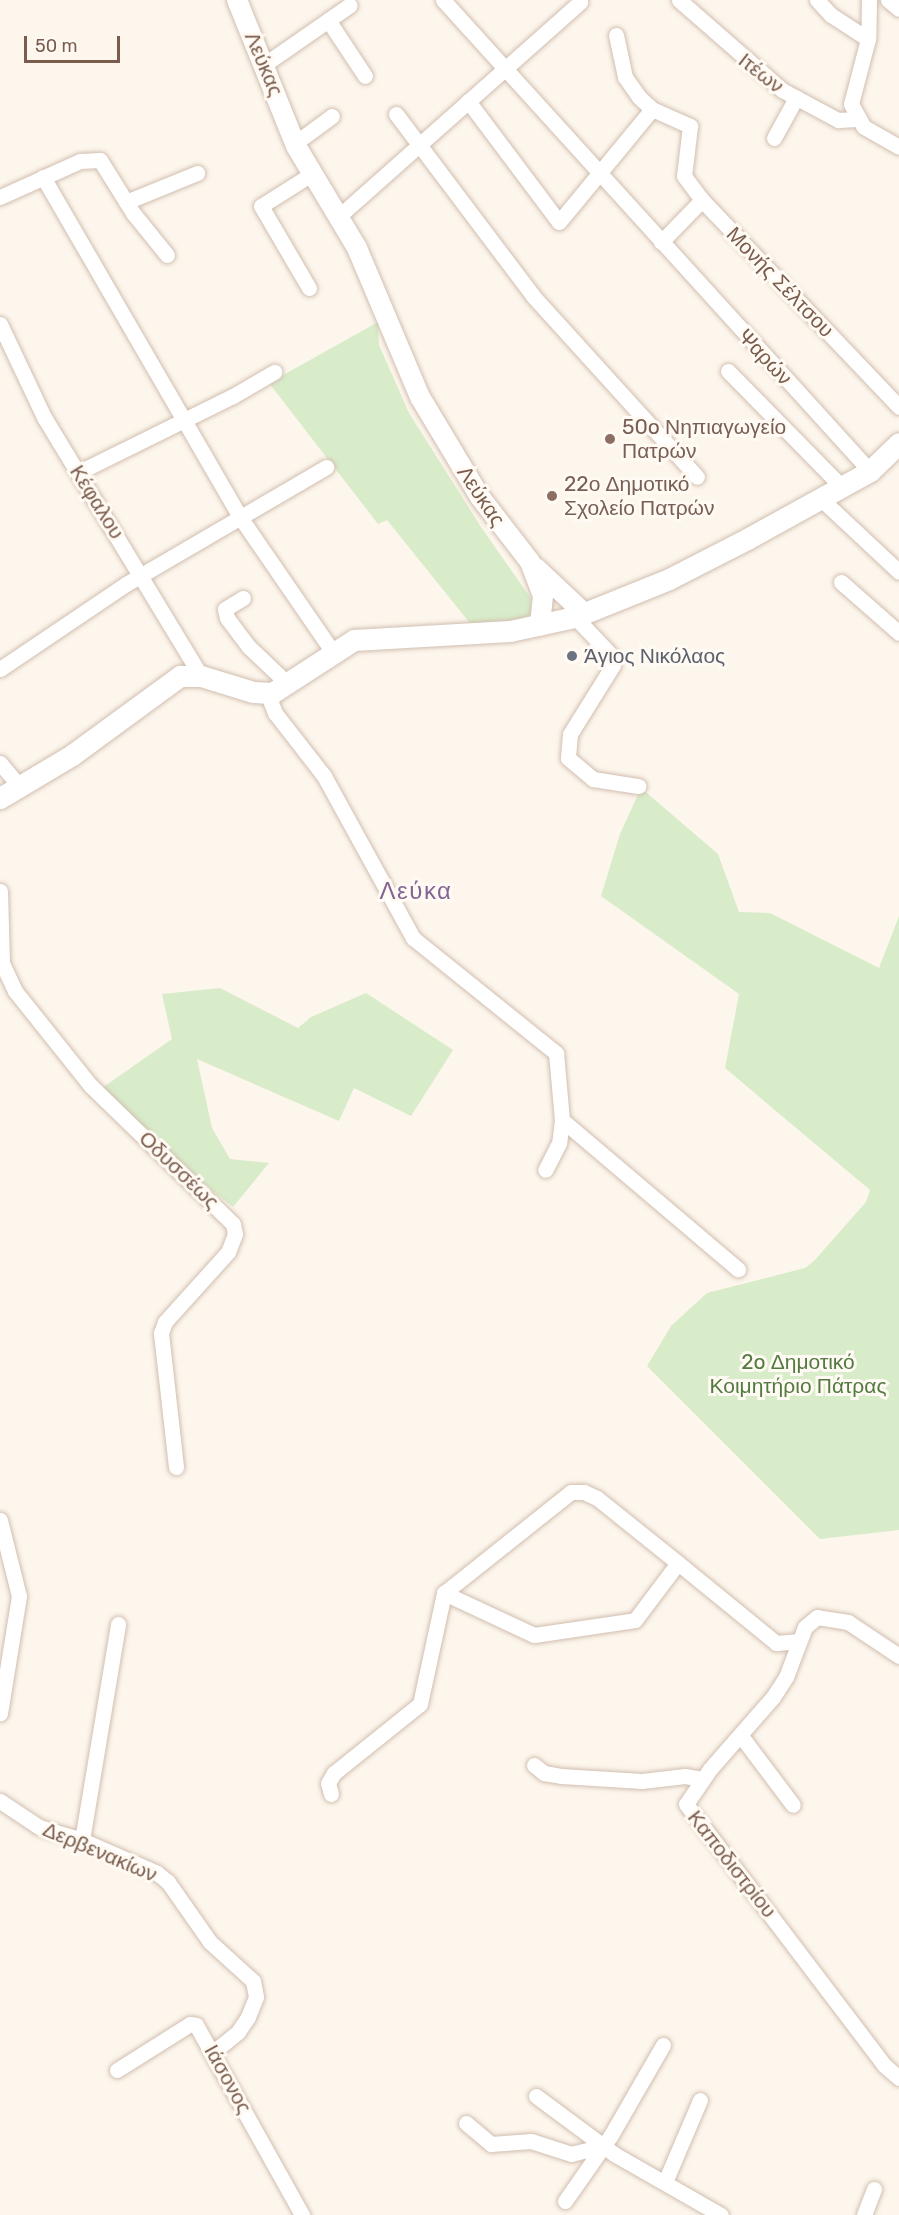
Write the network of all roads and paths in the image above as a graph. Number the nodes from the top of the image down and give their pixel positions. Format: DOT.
graph roads {
  1 [pos="237,0"];
  2 [pos="443,0"];
  3 [pos="679,0"];
  4 [pos="817,0"];
  5 [pos="888,0"];
  6 [pos="580,2"];
  7 [pos="873,2"];
  8 [pos="350,5"];
  9 [pos="899,9"];
  10 [pos="327,20"];
  11 [pos="616,35"];
  12 [pos="868,39"];
  13 [pos="265,64"];
  14 [pos="505,68"];
  15 [pos="365,76"];
  16 [pos="796,98"];
  17 [pos="468,101"];
  18 [pos="652,109"];
  19 [pos="396,114"];
  20 [pos="332,116"];
  21 [pos="857,119"];
  22 [pos="774,138"];
  23 [pos="294,144"];
  24 [pos="417,145"];
  25 [pos="899,146"];
  26 [pos="197,173"];
  27 [pos="601,174"];
  28 [pos="310,175"];
  29 [pos="43,177"];
  30 [pos="0,197"];
  31 [pos="702,200"];
  32 [pos="126,202"];
  33 [pos="338,217"];
  34 [pos="660,242"];
  35 [pos="167,255"];
  36 [pos="309,288"];
  37 [pos="0,324"];
  38 [pos="728,370"];
  39 [pos="274,372"];
  40 [pos="899,407"];
  41 [pos="184,420"];
  42 [pos="899,443"];
  43 [pos="326,467"];
  44 [pos="870,471"];
  45 [pos="79,472"];
  46 [pos="697,477"];
  47 [pos="842,487"];
  48 [pos="820,498"];
  49 [pos="240,517"];
  50 [pos="530,562"];
  51 [pos="899,572"];
  52 [pos="141,575"];
  53 [pos="841,582"];
  54 [pos="243,598"];
  55 [pos="579,615"];
  56 [pos="540,626"];
  57 [pos="899,633"];
  58 [pos="332,651"];
  59 [pos="0,669"];
  60 [pos="201,676"];
  61 [pos="289,685"];
  62 [pos="267,693"];
  63 [pos="0,763"];
  64 [pos="638,786"];
  65 [pos="20,787"];
  66 [pos="0,798"];
  67 [pos="0,891"];
  68 [pos="562,1120"];
  69 [pos="545,1170"];
  70 [pos="738,1269"];
  71 [pos="176,1467"];
  72 [pos="0,1520"];
  73 [pos="678,1563"];
  74 [pos="444,1593"];
  75 [pos="118,1624"];
  76 [pos="797,1641"];
  77 [pos="899,1656"];
  78 [pos="0,1713"];
  79 [pos="741,1736"];
  80 [pos="534,1765"];
  81 [pos="702,1779"];
  82 [pos="331,1794"];
  83 [pos="0,1801"];
  84 [pos="793,1805"];
  85 [pos="82,1840"];
  86 [pos="663,2045"];
  87 [pos="213,2052"];
  88 [pos="117,2070"];
  89 [pos="899,2078"];
  90 [pos="536,2096"];
  91 [pos="700,2100"];
  92 [pos="466,2123"];
  93 [pos="604,2146"];
  94 [pos="665,2182"];
  95 [pos="874,2189"];
  96 [pos="565,2201"];
  97 [pos="302,2215"];
  98 [pos="721,2215"];
  99 [pos="864,2215"];
  1 -- 13 [label="street, Λεύκας"];
  2 -- 14 [label="street, Ψαρών"];
  3 -- 16 [label="street, Ιτέων"];
  4 -- 12 [label="street"];
  5 -- 9 [label="street"];
  6 -- 14 [label="street"];
  7 -- 12 [label="street"];
  8 -- 10 [label="street"];
  10 -- 13 [label="street"];
  10 -- 15 [label="street"];
  11 -- 18 [label="street"];
  12 -- 21 [label="street"];
  13 -- 23 [label="street, Λεύκας"];
  14 -- 17 [label="street"];
  14 -- 27 [label="street, Ψαρών"];
  16 -- 21 [label="street, Ιτέων"];
  16 -- 22 [label="street"];
  17 -- 24 [label="street"];
  17 -- 27 [label="street"];
  18 -- 27 [label="street"];
  18 -- 31 [label="street, Μονής Σέλτσου"];
  19 -- 24 [label="street"];
  20 -- 23 [label="street"];
  21 -- 25 [label="street, Ιτέων"];
  23 -- 28 [label="street, Λεύκας"];
  24 -- 33 [label="street"];
  24 -- 46 [label="street"];
  26 -- 32 [label="street"];
  27 -- 34 [label="street, Ψαρών"];
  28 -- 33 [label="street, Λεύκας"];
  28 -- 36 [label="street"];
  29 -- 30 [label="street"];
  29 -- 32 [label="street"];
  29 -- 41 [label="street"];
  31 -- 34 [label="street"];
  31 -- 40 [label="street, Μονής Σέλτσου"];
  32 -- 35 [label="street"];
  33 -- 50 [label="street, Λεύκας"];
  34 -- 44 [label="street, Ψαρών"];
  37 -- 45 [label="street, Κέφαλου"];
  38 -- 47 [label="street"];
  39 -- 41 [label="street"];
  41 -- 45 [label="street"];
  41 -- 49 [label="street"];
  42 -- 44 [label="main road"];
  43 -- 49 [label="street"];
  44 -- 47 [label="main road"];
  45 -- 52 [label="street, Κέφαλου"];
  47 -- 48 [label="main road"];
  48 -- 51 [label="street"];
  48 -- 55 [label="main road"];
  49 -- 52 [label="street"];
  49 -- 58 [label="street"];
  50 -- 55 [label="street"];
  50 -- 56 [label="street, Λεύκας"];
  52 -- 59 [label="street"];
  52 -- 60 [label="street, Κέφαλου"];
  53 -- 57 [label="street"];
  54 -- 61 [label="street"];
  55 -- 56 [label="main road"];
  55 -- 64 [label="street"];
  56 -- 58 [label="main road"];
  58 -- 61 [label="main road"];
  60 -- 62 [label="main road"];
  60 -- 65 [label="main road"];
  61 -- 62 [label="main road"];
  62 -- 68 [label="street"];
  63 -- 65 [label="street"];
  65 -- 66 [label="main road"];
  67 -- 71 [label="street, Οδυσσέως"];
  68 -- 69 [label="street"];
  68 -- 70 [label="street"];
  72 -- 78 [label="street"];
  73 -- 74 [label="street"];
  73 -- 74 [label="street"];
  73 -- 76 [label="street"];
  74 -- 82 [label="street"];
  75 -- 85 [label="street"];
  76 -- 77 [label="street, Καποδιστρίου"];
  76 -- 79 [label="street, Καποδιστρίου"];
  79 -- 81 [label="street, Καποδιστρίου"];
  79 -- 84 [label="street"];
  80 -- 81 [label="street"];
  81 -- 89 [label="street, Καποδιστρίου"];
  83 -- 85 [label="street, Δερβενακίων"];
  85 -- 87 [label="street, Δερβενακίων"];
  86 -- 93 [label="street"];
  87 -- 88 [label="street, Ιάσονος"];
  87 -- 97 [label="street, Ιάσονος"];
  90 -- 93 [label="street"];
  91 -- 94 [label="street"];
  92 -- 93 [label="street"];
  93 -- 94 [label="street"];
  93 -- 96 [label="street"];
  94 -- 98 [label="street"];
  95 -- 99 [label="street"];
}
